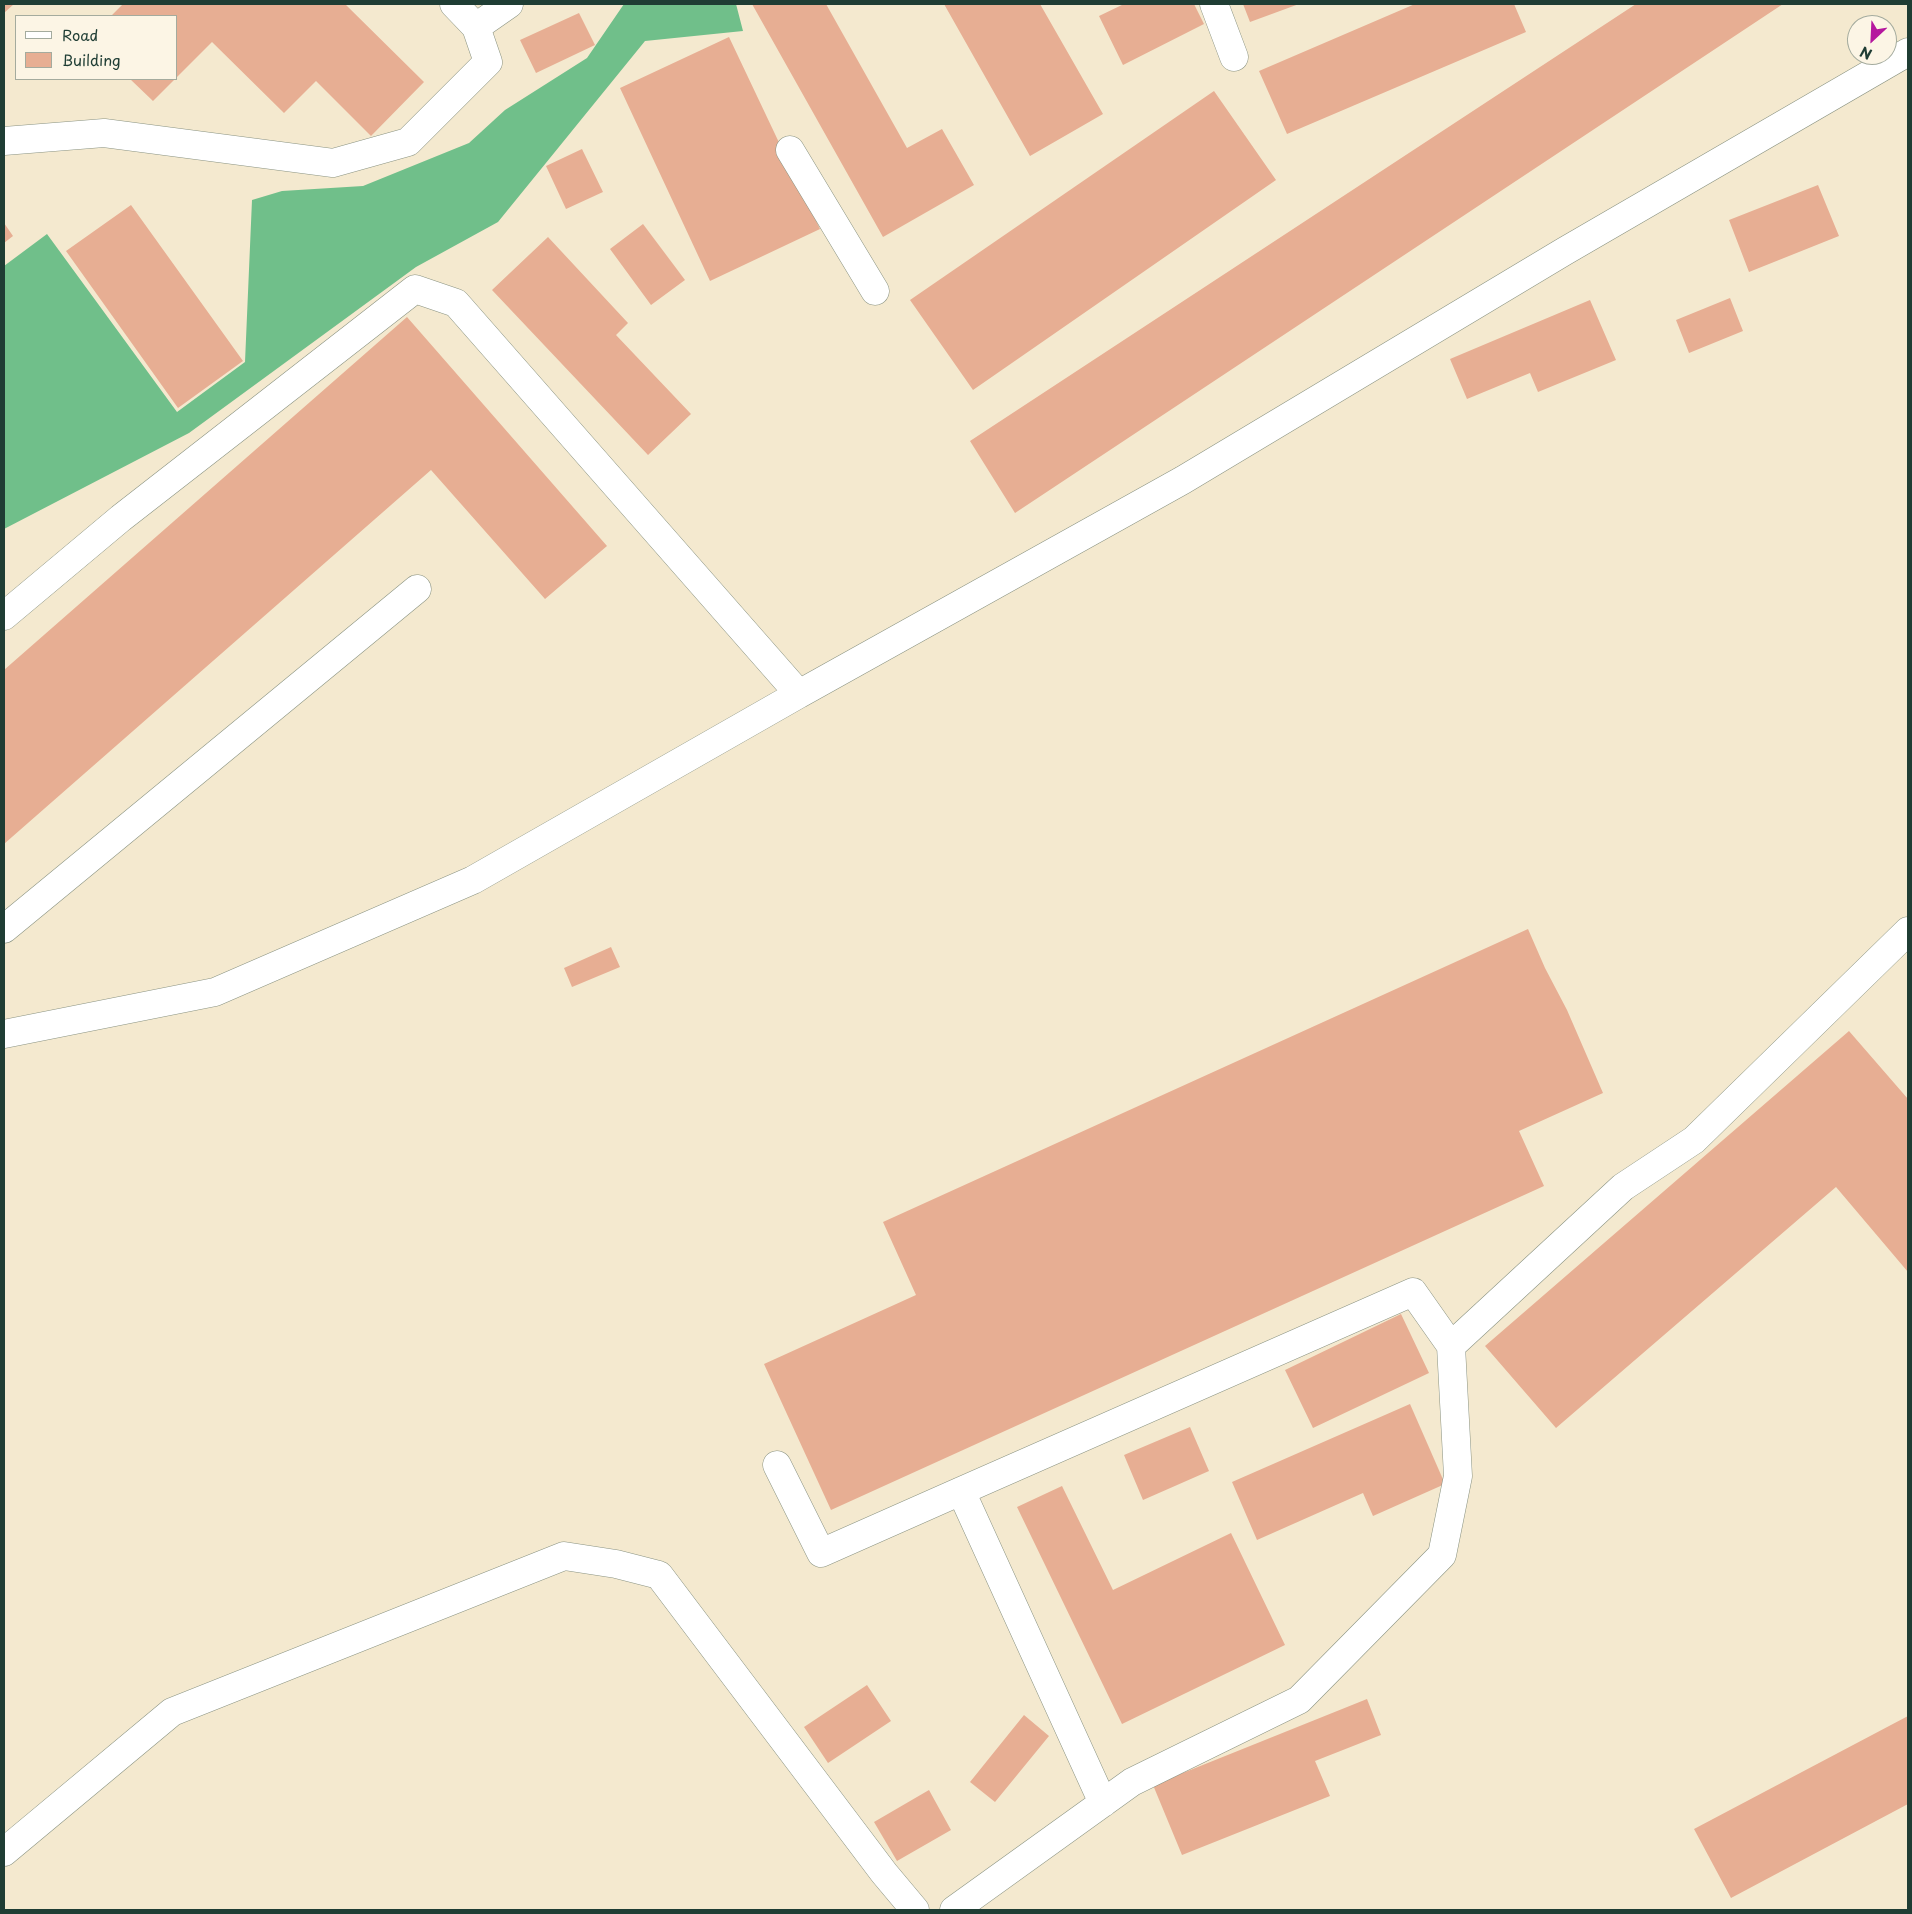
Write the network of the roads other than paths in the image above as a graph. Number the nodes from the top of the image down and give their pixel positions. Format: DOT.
graph roads {
  1 [pos="454,4"];
  2 [pos="509,4"];
  3 [pos="1214,4"];
  4 [pos="476,27"];
  5 [pos="1908,52"];
  6 [pos="1234,57"];
  7 [pos="4,141"];
  8 [pos="790,150"];
  9 [pos="875,291"];
  10 [pos="417,589"];
  11 [pos="4,616"];
  12 [pos="799,694"];
  13 [pos="4,929"];
  14 [pos="1908,931"];
  15 [pos="4,1034"];
  16 [pos="1451,1346"];
  17 [pos="777,1465"];
  18 [pos="961,1490"];
  19 [pos="1103,1802"];
  20 [pos="4,1852"];
  21 [pos="915,1910"];
  22 [pos="954,1910"];
  1 -- 4 [label="lane"];
  2 -- 4 [label="lane"];
  3 -- 6 [label="lane"];
  4 -- 7 [label="lane"];
  5 -- 12 [label="lane"];
  8 -- 9 [label="lane"];
  10 -- 13 [label="lane"];
  11 -- 12 [label="lane"];
  12 -- 15 [label="lane"];
  14 -- 16 [label="lane"];
  16 -- 18 [label="lane"];
  16 -- 19 [label="lane"];
  17 -- 18 [label="lane"];
  18 -- 19 [label="lane"];
  19 -- 22 [label="lane"];
  20 -- 21 [label="lane"];
}
